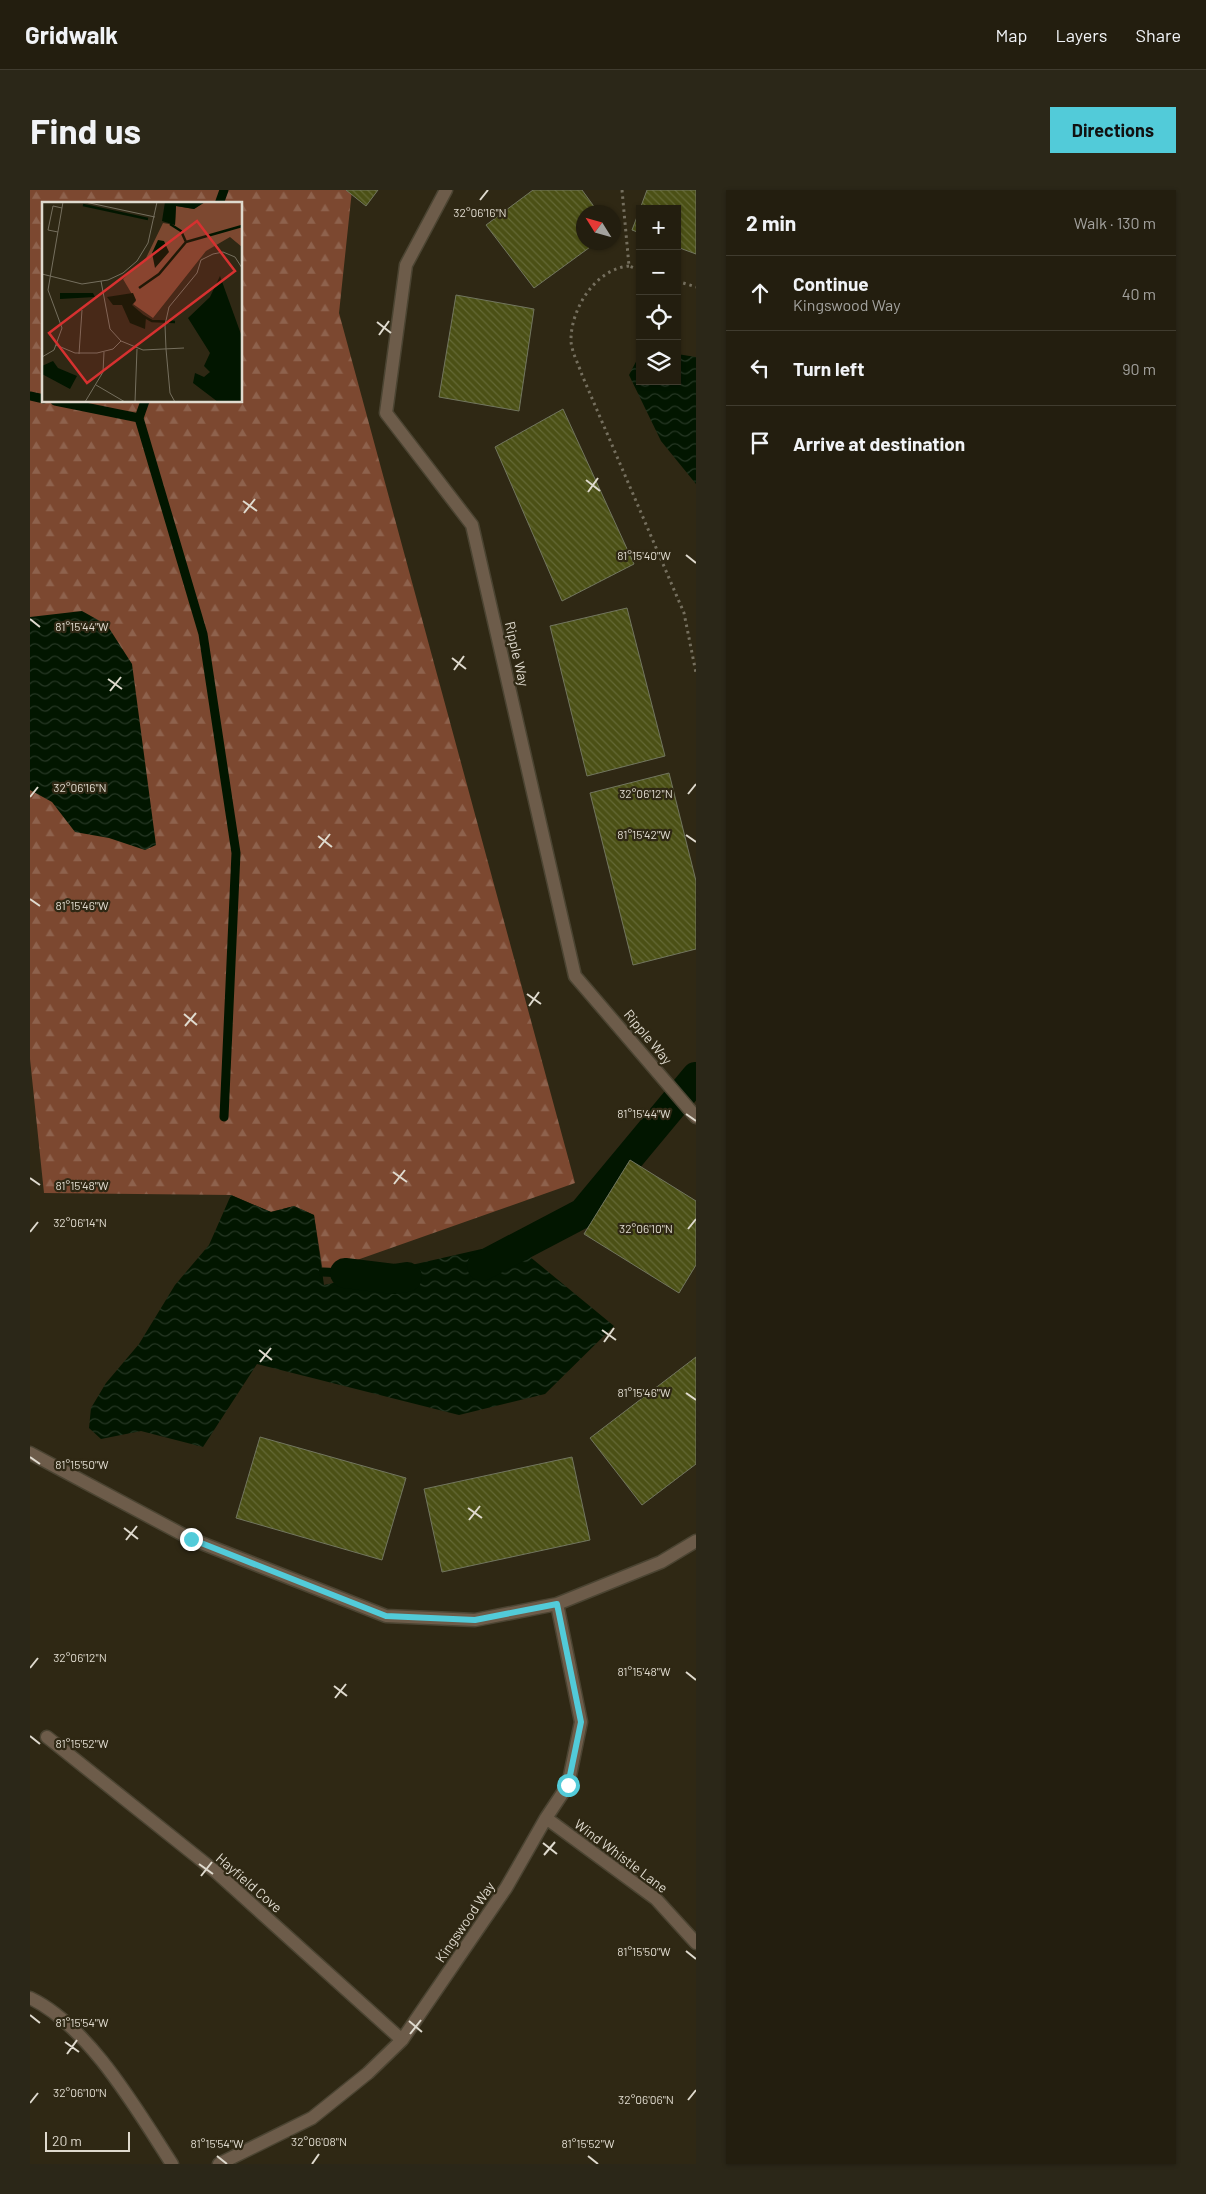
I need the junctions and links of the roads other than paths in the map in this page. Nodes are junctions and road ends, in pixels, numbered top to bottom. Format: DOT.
graph roads {
  1 [pos="446,190"];
  2 [pos="696,1117"];
  3 [pos="30,1452"];
  4 [pos="696,1541"];
  5 [pos="557,1604"];
  6 [pos="47,1737"];
  7 [pos="546,1818"];
  8 [pos="696,1943"];
  9 [pos="30,1998"];
  10 [pos="402,2040"];
  11 [pos="172,2164"];
  12 [pos="219,2164"];
  1 -- 2 [label="street, Ripple Way"];
  3 -- 5 [label="street"];
  4 -- 5 [label="street"];
  5 -- 7 [label="street, Kingswood Way"];
  6 -- 10 [label="street, Hayfield Cove"];
  7 -- 8 [label="street, Wind Whistle Lane"];
  7 -- 10 [label="street, Kingswood Way"];
  9 -- 11 [label="street"];
  10 -- 12 [label="street, Kingswood Way"];
}
